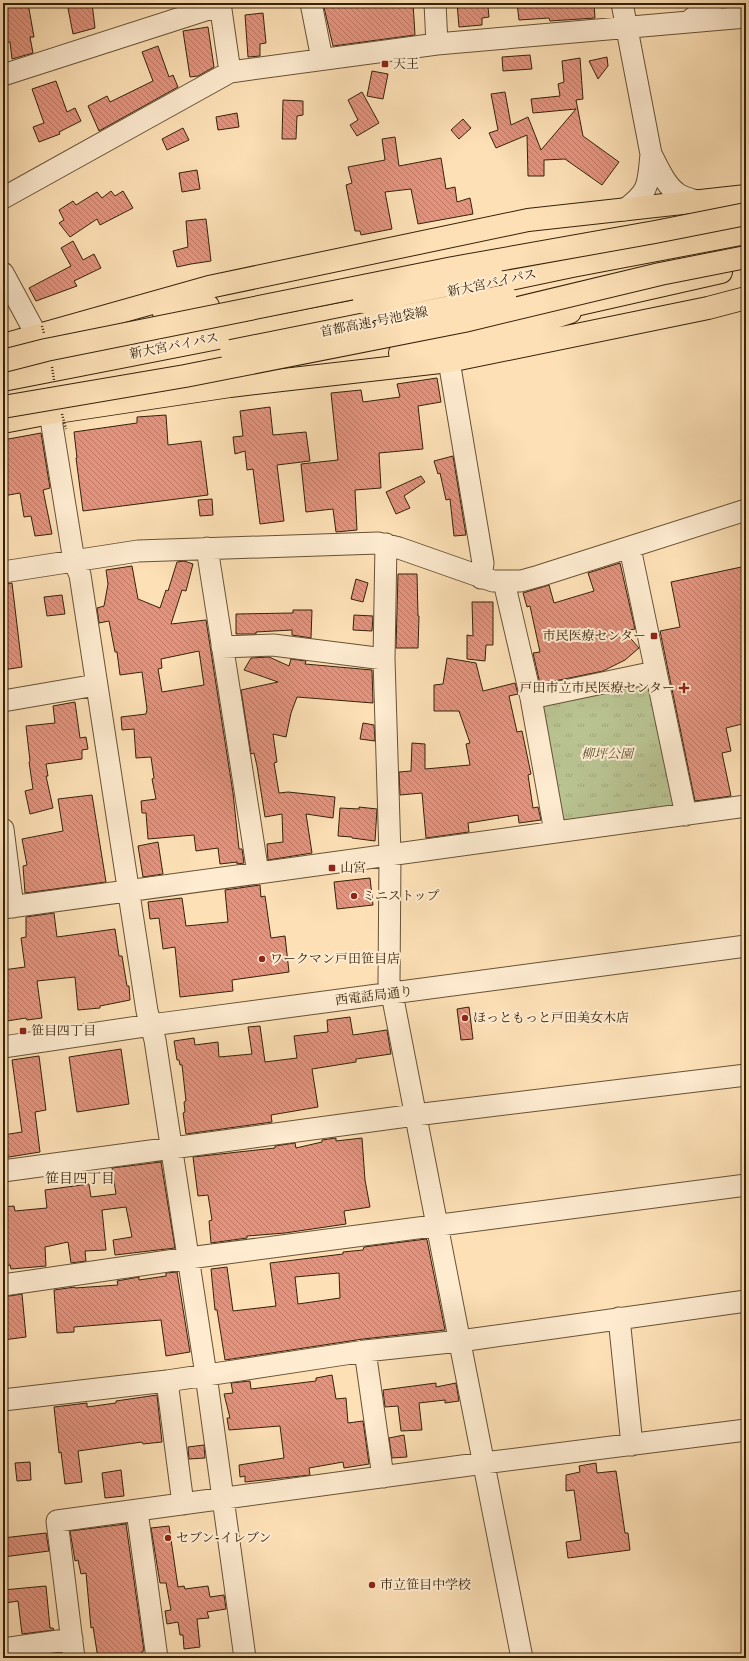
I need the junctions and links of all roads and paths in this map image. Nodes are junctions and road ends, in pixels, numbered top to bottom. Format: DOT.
graph roads {
  1 [pos="310,3"];
  2 [pos="435,3"];
  3 [pos="622,3"];
  4 [pos="712,3"];
  5 [pos="220,4"];
  6 [pos="746,17"];
  7 [pos="688,22"];
  8 [pos="627,27"];
  9 [pos="437,44"];
  10 [pos="322,59"];
  11 [pos="230,72"];
  12 [pos="3,75"];
  13 [pos="651,154"];
  14 [pos="746,196"];
  15 [pos="3,198"];
  16 [pos="746,208"];
  17 [pos="624,210"];
  18 [pos="697,212"];
  19 [pos="746,214"];
  20 [pos="746,227"];
  21 [pos="746,233"];
  22 [pos="746,246"];
  23 [pos="746,251"];
  24 [pos="746,257"];
  25 [pos="683,258"];
  26 [pos="572,266"];
  27 [pos="746,266"];
  28 [pos="3,273"];
  29 [pos="746,298"];
  30 [pos="513,324"];
  31 [pos="41,334"];
  32 [pos="3,345"];
  33 [pos="197,350"];
  34 [pos="449,361"];
  35 [pos="3,362"];
  36 [pos="51,362"];
  37 [pos="3,373"];
  38 [pos="3,380"];
  39 [pos="56,385"];
  40 [pos="230,386"];
  41 [pos="3,387"];
  42 [pos="3,396"];
  43 [pos="3,407"];
  44 [pos="56,410"];
  45 [pos="3,422"];
  46 [pos="66,429"];
  47 [pos="746,510"];
  48 [pos="386,544"];
  49 [pos="207,548"];
  50 [pos="630,548"];
  51 [pos="74,561"];
  52 [pos="3,572"];
  53 [pos="482,578"];
  54 [pos="504,582"];
  55 [pos="222,647"];
  56 [pos="384,659"];
  57 [pos="655,672"];
  58 [pos="96,685"];
  59 [pos="531,698"];
  60 [pos="3,701"];
  61 [pos="746,806"];
  62 [pos="686,815"];
  63 [pos="3,829"];
  64 [pos="555,832"];
  65 [pos="390,855"];
  66 [pos="258,873"];
  67 [pos="128,891"];
  68 [pos="8,908"];
  69 [pos="746,946"];
  70 [pos="392,994"];
  71 [pos="151,1025"];
  72 [pos="3,1047"];
  73 [pos="746,1075"];
  74 [pos="415,1116"];
  75 [pos="172,1148"];
  76 [pos="3,1171"];
  77 [pos="746,1185"];
  78 [pos="436,1226"];
  79 [pos="189,1258"];
  80 [pos="3,1285"];
  81 [pos="746,1301"];
  82 [pos="619,1318"];
  83 [pos="460,1341"];
  84 [pos="365,1351"];
  85 [pos="206,1375"];
  86 [pos="167,1381"];
  87 [pos="3,1400"];
  88 [pos="746,1430"];
  89 [pos="632,1444"];
  90 [pos="484,1463"];
  91 [pos="383,1477"];
  92 [pos="224,1499"];
  93 [pos="183,1504"];
  94 [pos="137,1511"];
  95 [pos="3,1649"];
  96 [pos="73,1649"];
  97 [pos="157,1658"];
  98 [pos="245,1658"];
  99 [pos="522,1658"];
  1 -- 10 [label="street"];
  2 -- 9 [label="street"];
  3 -- 8 [label="street"];
  4 -- 7 [label="street"];
  5 -- 11 [label="street"];
  5 -- 12 [label="street"];
  6 -- 7 [label="street"];
  7 -- 8 [label="street"];
  8 -- 9 [label="street"];
  8 -- 13 [label="street"];
  9 -- 10 [label="street"];
  10 -- 11 [label="street"];
  11 -- 15 [label="street"];
  13 -- 17 [label="street"];
  13 -- 18 [label="street"];
  14 -- 18 [label="highway"];
  16 -- 26 [label="highway"];
  17 -- 18 [label="highway"];
  17 -- 31 [label="highway"];
  18 -- 19 [label="highway, bridge"];
  18 -- 31 [label="highway, bridge"];
  18 -- 35 [label="highway, bridge"];
  20 -- 37 [label="highway, 首都高速5号池袋線, bridge"];
  21 -- 26 [label="highway, 新大宮バイパス"];
  22 -- 25 [label="highway, 新大宮バイパス"];
  23 -- 25 [label="highway"];
  23 -- 42 [label="highway, 首都高速5号池袋線, bridge"];
  24 -- 43 [label="highway, bridge"];
  25 -- 33 [label="highway, 新大宮バイパス"];
  26 -- 38 [label="highway, 新大宮バイパス"];
  27 -- 30 [label="highway"];
  28 -- 31 [label="street"];
  29 -- 34 [label="highway"];
  30 -- 33 [label="highway"];
  30 -- 40 [label="highway"];
  31 -- 32 [label="highway"];
  33 -- 41 [label="highway, 新大宮バイパス"];
  34 -- 40 [label="highway"];
  34 -- 53 [label="street"];
  36 -- 39 [label="path, bridge"];
  40 -- 44 [label="highway"];
  44 -- 45 [label="highway"];
  44 -- 46 [label="path, bridge"];
  44 -- 51 [label="street"];
  47 -- 50 [label="street"];
  48 -- 49 [label="street"];
  48 -- 53 [label="street"];
  48 -- 56 [label="street"];
  49 -- 51 [label="street"];
  49 -- 55 [label="street"];
  50 -- 54 [label="street"];
  50 -- 57 [label="street"];
  51 -- 52 [label="street"];
  51 -- 58 [label="street"];
  53 -- 54 [label="street"];
  54 -- 59 [label="street"];
  55 -- 56 [label="street"];
  55 -- 66 [label="street"];
  56 -- 65 [label="street"];
  57 -- 59 [label="street"];
  57 -- 62 [label="street"];
  58 -- 60 [label="street"];
  58 -- 67 [label="street"];
  59 -- 64 [label="street"];
  61 -- 62 [label="street"];
  62 -- 64 [label="street"];
  63 -- 68 [label="street"];
  64 -- 65 [label="street"];
  65 -- 66 [label="street"];
  65 -- 70 [label="street"];
  66 -- 67 [label="street"];
  67 -- 68 [label="street"];
  67 -- 71 [label="street"];
  69 -- 70 [label="street, 西電話局通り"];
  70 -- 71 [label="street, 西電話局通り"];
  70 -- 74 [label="street"];
  71 -- 72 [label="street, 西電話局通り"];
  71 -- 75 [label="street"];
  73 -- 74 [label="street"];
  74 -- 75 [label="street"];
  74 -- 78 [label="street"];
  75 -- 76 [label="street"];
  75 -- 79 [label="street"];
  77 -- 78 [label="street"];
  78 -- 79 [label="street"];
  78 -- 83 [label="street"];
  79 -- 80 [label="street"];
  79 -- 85 [label="street"];
  81 -- 82 [label="street"];
  82 -- 83 [label="street"];
  82 -- 89 [label="street"];
  83 -- 84 [label="street"];
  83 -- 90 [label="street"];
  84 -- 85 [label="street"];
  84 -- 91 [label="street"];
  85 -- 86 [label="street"];
  85 -- 92 [label="street"];
  86 -- 87 [label="street"];
  86 -- 93 [label="street"];
  88 -- 89 [label="street"];
  89 -- 90 [label="street"];
  90 -- 91 [label="street"];
  90 -- 99 [label="street"];
  91 -- 92 [label="street"];
  92 -- 93 [label="street"];
  92 -- 98 [label="street"];
  93 -- 94 [label="street"];
  94 -- 96 [label="street"];
  94 -- 97 [label="street"];
  95 -- 96 [label="street"];
}
